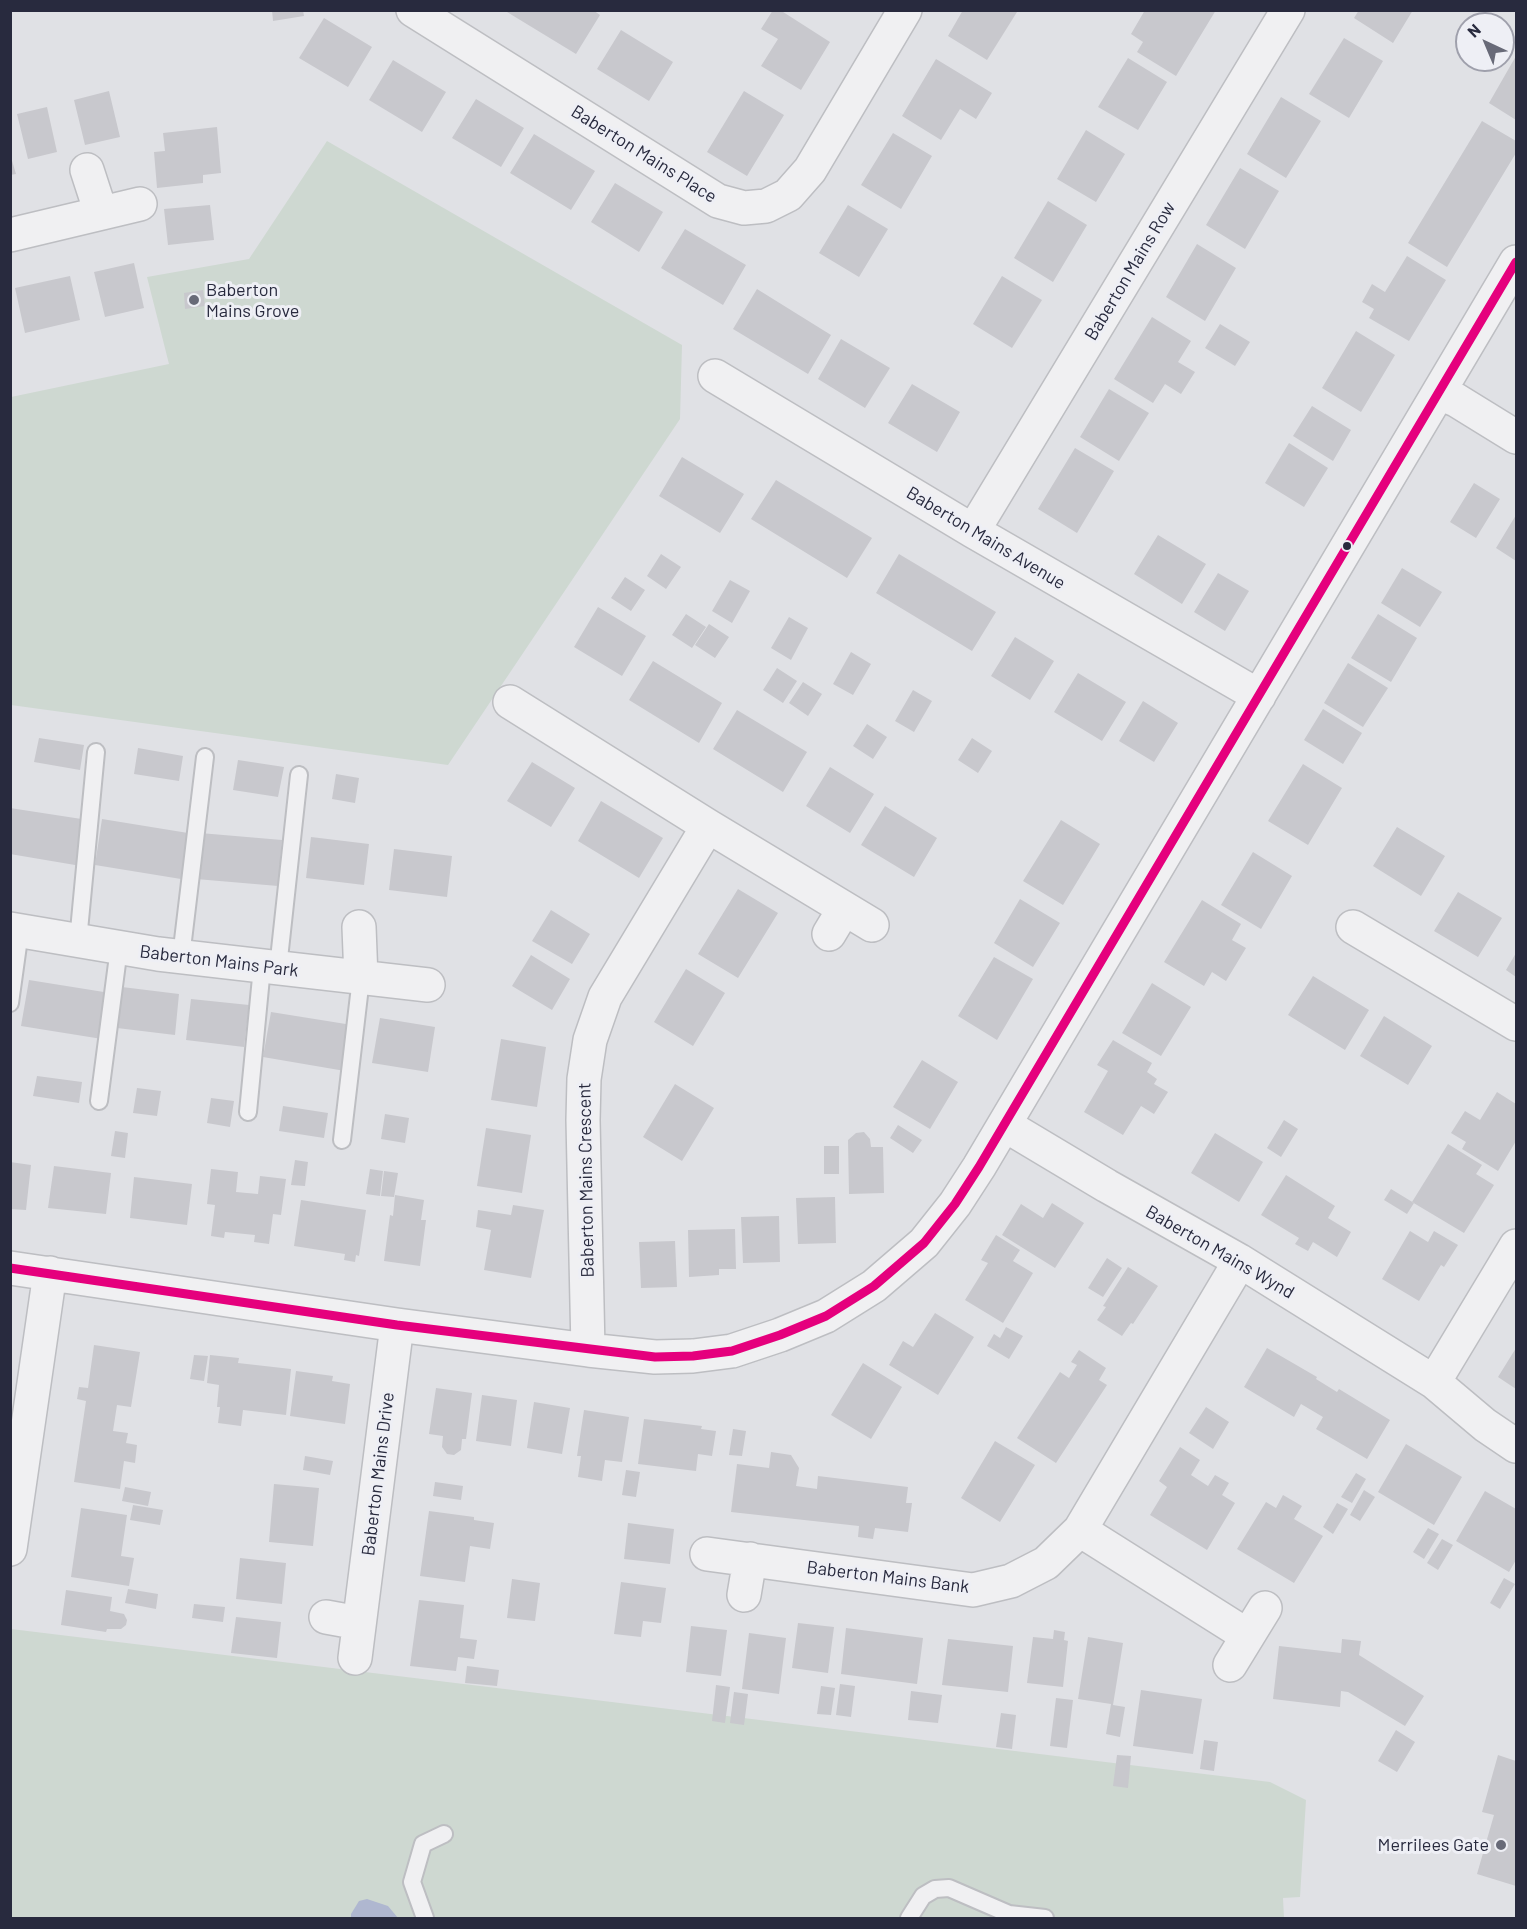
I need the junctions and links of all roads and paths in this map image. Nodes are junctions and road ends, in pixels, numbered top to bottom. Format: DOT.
graph roads {
  1 [pos="413,10"];
  2 [pos="904,10"];
  3 [pos="1288,10"];
  4 [pos="87,170"];
  5 [pos="140,204"];
  6 [pos="101,213"];
  7 [pos="10,235"];
  8 [pos="1516,262"];
  9 [pos="715,376"];
  10 [pos="1439,393"];
  11 [pos="1516,437"];
  12 [pos="973,531"];
  13 [pos="1259,696"];
  14 [pos="510,702"];
  15 [pos="96,752"];
  16 [pos="205,758"];
  17 [pos="299,775"];
  18 [pos="708,826"];
  19 [pos="872,925"];
  20 [pos="359,927"];
  21 [pos="1353,927"];
  22 [pos="15,930"];
  23 [pos="78,941"];
  24 [pos="119,948"];
  25 [pos="181,957"];
  26 [pos="270,967"];
  27 [pos="361,978"];
  28 [pos="428,986"];
  29 [pos="10,1003"];
  30 [pos="1516,1024"];
  31 [pos="99,1101"];
  32 [pos="248,1112"];
  33 [pos="1005,1125"];
  34 [pos="342,1140"];
  35 [pos="1516,1246"];
  36 [pos="1240,1261"];
  37 [pos="10,1268"];
  38 [pos="50,1273"];
  39 [pos="397,1325"];
  40 [pos="588,1350"];
  41 [pos="1434,1382"];
  42 [pos="1516,1446"];
  43 [pos="1080,1530"];
  44 [pos="10,1549"];
  45 [pos="707,1554"];
  46 [pos="750,1559"];
  47 [pos="744,1595"];
  48 [pos="1266,1608"];
  49 [pos="326,1617"];
  50 [pos="359,1623"];
  51 [pos="1248,1636"];
  52 [pos="355,1658"];
  53 [pos="1230,1665"];
  54 [pos="444,1834"];
  55 [pos="425,1918"];
  56 [pos="909,1918"];
  57 [pos="1045,1918"];
  1 -- 2 [label="street, Baberton Mains Place"];
  3 -- 12 [label="street, Baberton Mains Row"];
  4 -- 6 [label="street"];
  5 -- 6 [label="street"];
  6 -- 7 [label="street"];
  8 -- 10 [label="street"];
  9 -- 12 [label="street, Baberton Mains Avenue"];
  10 -- 11 [label="street"];
  10 -- 13 [label="street"];
  12 -- 13 [label="street, Baberton Mains Avenue"];
  13 -- 33 [label="street"];
  14 -- 18 [label="street"];
  15 -- 23 [label="lane"];
  16 -- 25 [label="lane"];
  17 -- 26 [label="lane"];
  18 -- 19 [label="street"];
  18 -- 40 [label="street, Baberton Mains Crescent"];
  20 -- 27 [label="street"];
  21 -- 30 [label="street"];
  22 -- 23 [label="street, Baberton Mains Park"];
  22 -- 29 [label="lane"];
  23 -- 24 [label="street, Baberton Mains Park"];
  24 -- 25 [label="street, Baberton Mains Park"];
  24 -- 31 [label="lane"];
  25 -- 26 [label="street, Baberton Mains Park"];
  26 -- 27 [label="street, Baberton Mains Park"];
  26 -- 32 [label="lane"];
  27 -- 28 [label="street, Baberton Mains Park"];
  27 -- 34 [label="lane"];
  33 -- 36 [label="street, Baberton Mains Wynd"];
  33 -- 40 [label="street"];
  35 -- 41 [label="street"];
  36 -- 41 [label="street, Baberton Mains Wynd"];
  36 -- 43 [label="street, Baberton Mains Bank"];
  37 -- 38 [label="street"];
  38 -- 39 [label="street"];
  38 -- 44 [label="street"];
  39 -- 40 [label="street"];
  39 -- 50 [label="street, Baberton Mains Drive"];
  41 -- 42 [label="street, Baberton Mains Wynd"];
  43 -- 46 [label="street, Baberton Mains Bank"];
  43 -- 51 [label="street"];
  45 -- 46 [label="street, Baberton Mains Bank"];
  46 -- 47 [label="street"];
  48 -- 51 [label="street"];
  49 -- 50 [label="street"];
  50 -- 52 [label="street, Baberton Mains Drive"];
  51 -- 53 [label="street"];
  54 -- 55 [label="lane"];
  56 -- 57 [label="lane"];
}
